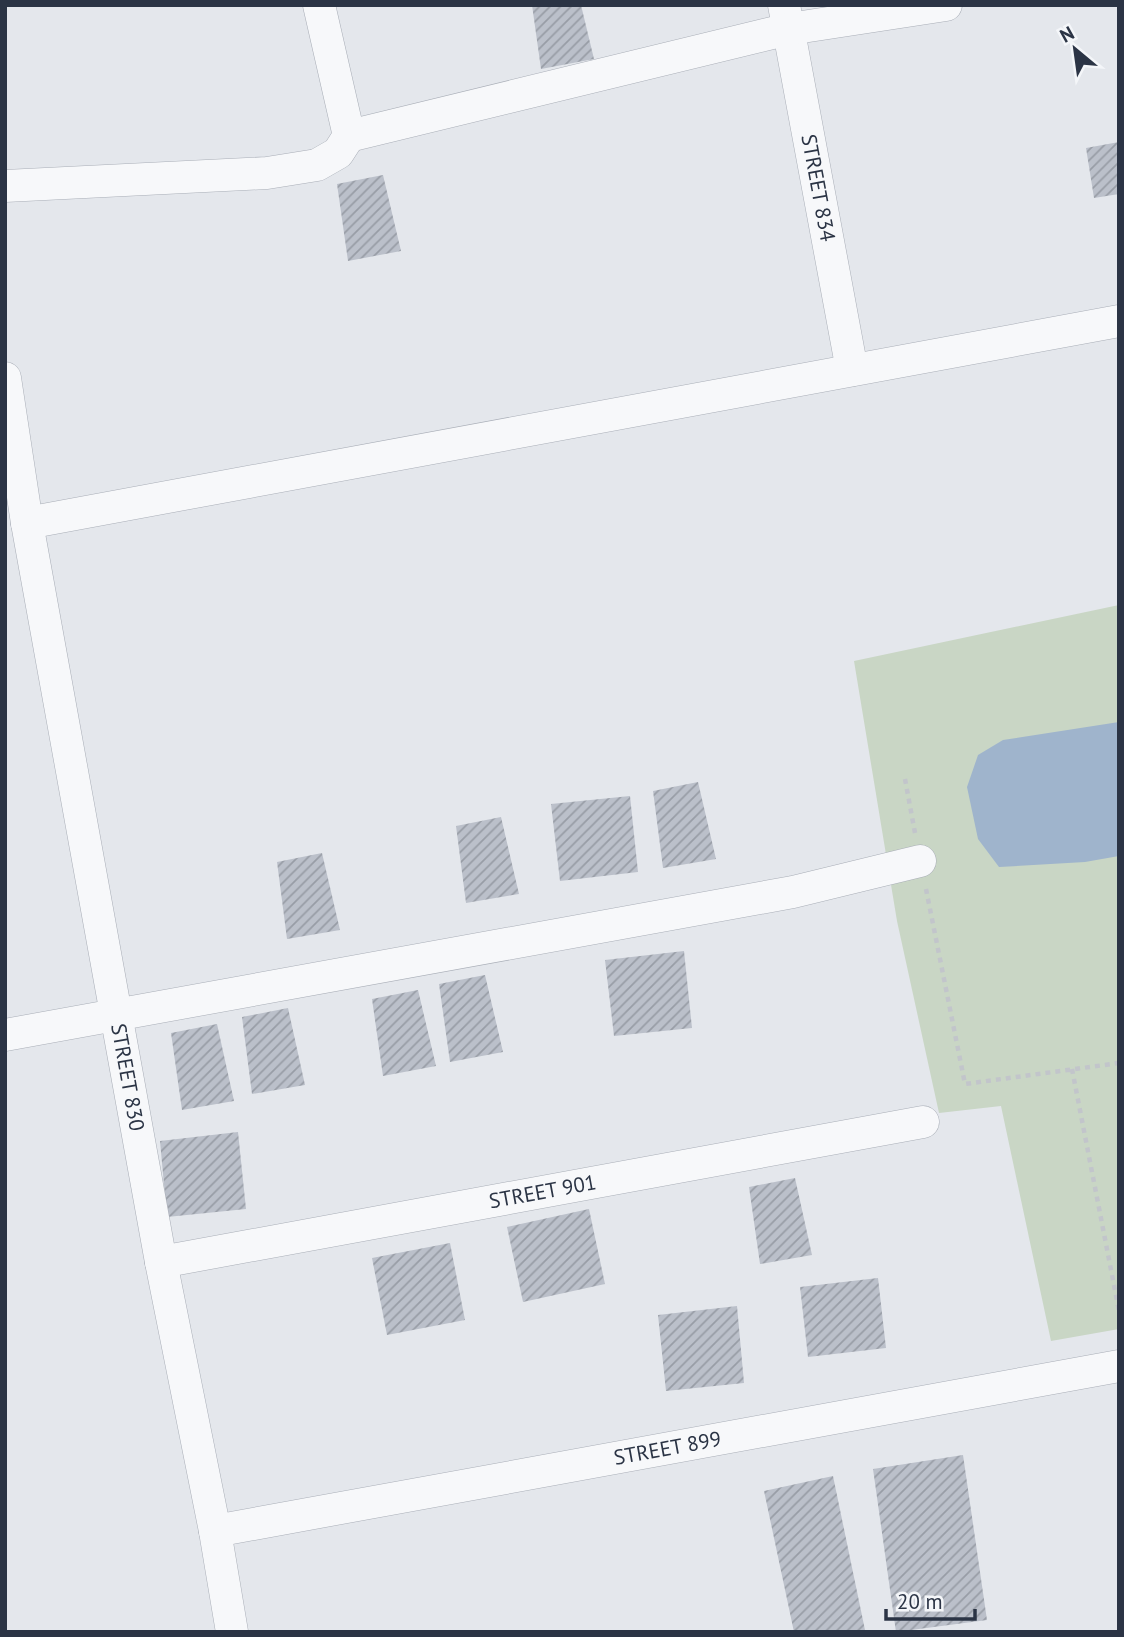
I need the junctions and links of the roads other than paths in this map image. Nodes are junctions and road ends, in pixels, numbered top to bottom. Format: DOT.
graph roads {
  1 [pos="319,5"];
  2 [pos="946,5"];
  3 [pos="787,17"];
  4 [pos="349,136"];
  5 [pos="5,186"];
  6 [pos="1119,321"];
  7 [pos="852,370"];
  8 [pos="6,381"];
  9 [pos="10,439"];
  10 [pos="27,523"];
  11 [pos="920,861"];
  12 [pos="116,1014"];
  13 [pos="5,1035"];
  14 [pos="923,1122"];
  15 [pos="162,1262"];
  16 [pos="1119,1366"];
  17 [pos="215,1531"];
  18 [pos="232,1632"];
  1 -- 4 [label="street"];
  2 -- 3 [label="street"];
  3 -- 4 [label="street"];
  3 -- 7 [label="street, STREET 834"];
  4 -- 5 [label="street"];
  6 -- 7 [label="street"];
  7 -- 10 [label="street"];
  8 -- 9 [label="street, STREET 830"];
  9 -- 10 [label="street, STREET 830"];
  10 -- 12 [label="street, STREET 830"];
  11 -- 12 [label="street"];
  12 -- 13 [label="street"];
  12 -- 15 [label="street, STREET 830"];
  14 -- 15 [label="street, STREET 901"];
  15 -- 17 [label="street, STREET 830"];
  16 -- 17 [label="street, STREET 899"];
  17 -- 18 [label="street, STREET 830"];
}
